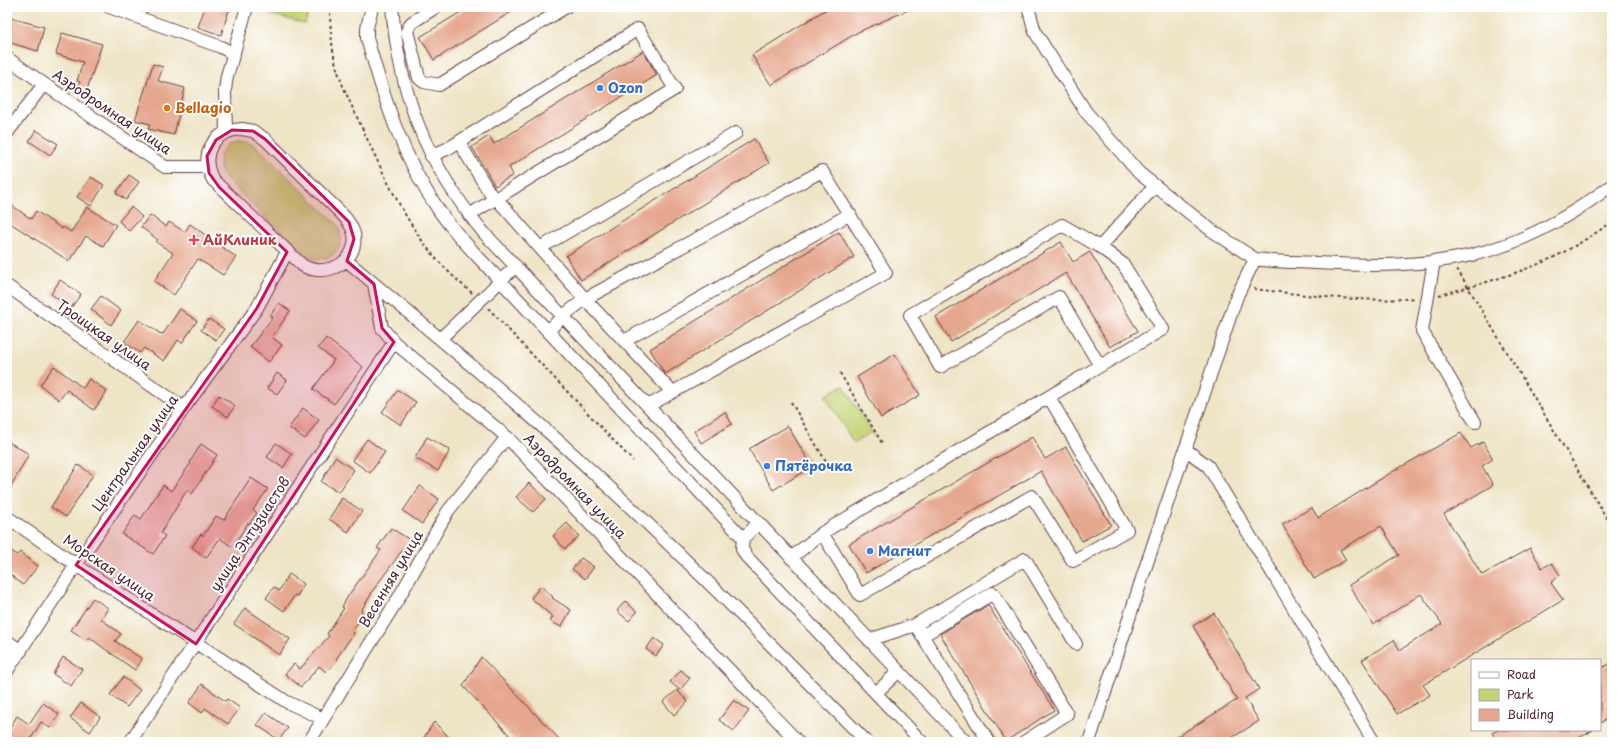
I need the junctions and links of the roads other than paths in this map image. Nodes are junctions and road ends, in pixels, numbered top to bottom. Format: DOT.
graph roads {
  1 [pos="109,7"];
  2 [pos="247,7"];
  3 [pos="372,7"];
  4 [pos="392,7"];
  5 [pos="436,7"];
  6 [pos="566,7"];
  7 [pos="1028,7"];
  8 [pos="234,54"];
  9 [pos="7,58"];
  10 [pos="44,84"];
  11 [pos="7,133"];
  12 [pos="226,133"];
  13 [pos="736,133"];
  14 [pos="459,142"];
  15 [pos="431,156"];
  16 [pos="208,167"];
  17 [pos="1612,185"];
  18 [pos="1155,186"];
  19 [pos="495,199"];
  20 [pos="850,214"];
  21 [pos="469,215"];
  22 [pos="1100,247"];
  23 [pos="540,248"];
  24 [pos="287,252"];
  25 [pos="1256,259"];
  26 [pos="346,260"];
  27 [pos="1434,261"];
  28 [pos="516,266"];
  29 [pos="500,281"];
  30 [pos="374,284"];
  31 [pos="7,286"];
  32 [pos="585,299"];
  33 [pos="563,316"];
  34 [pos="548,331"];
  35 [pos="440,339"];
  36 [pos="624,341"];
  37 [pos="394,342"];
  38 [pos="1100,366"];
  39 [pos="672,392"];
  40 [pos="1049,397"];
  41 [pos="648,406"];
  42 [pos="184,408"];
  43 [pos="1475,422"];
  44 [pos="507,438"];
  45 [pos="1185,449"];
  46 [pos="7,517"];
  47 [pos="759,523"];
  48 [pos="822,533"];
  49 [pos="743,538"];
  50 [pos="792,558"];
  51 [pos="76,565"];
  52 [pos="915,625"];
  53 [pos="922,636"];
  54 [pos="869,640"];
  55 [pos="7,641"];
  56 [pos="196,644"];
  57 [pos="1076,644"];
  58 [pos="21,651"];
  59 [pos="7,671"];
  60 [pos="899,671"];
  61 [pos="876,693"];
  62 [pos="323,720"];
  63 [pos="130,742"];
  64 [pos="309,742"];
  65 [pos="798,742"];
  66 [pos="867,742"];
  67 [pos="922,742"];
  68 [pos="966,742"];
  69 [pos="989,742"];
  70 [pos="1024,742"];
  71 [pos="1089,742"];
  72 [pos="1374,742"];
  1 -- 8 [label="street"];
  2 -- 8 [label="street"];
  3 -- 29 [label="street"];
  4 -- 15 [label="street"];
  5 -- 6 [label="street"];
  7 -- 18 [label="street"];
  8 -- 12 [label="street"];
  9 -- 10 [label="street, Аэродромная улица"];
  10 -- 11 [label="street"];
  10 -- 16 [label="street, Аэродромная улица"];
  12 -- 16 [label="street"];
  12 -- 26 [label="street"];
  13 -- 23 [label="street"];
  14 -- 15 [label="street"];
  14 -- 19 [label="street"];
  14 -- 19 [label="street"];
  15 -- 21 [label="street"];
  16 -- 24 [label="street"];
  17 -- 27 [label="street"];
  18 -- 22 [label="street"];
  18 -- 25 [label="street"];
  19 -- 21 [label="street"];
  19 -- 23 [label="street"];
  20 -- 32 [label="street"];
  20 -- 36 [label="street"];
  20 -- 39 [label="street"];
  21 -- 28 [label="street"];
  22 -- 38 [label="street"];
  22 -- 38 [label="street"];
  23 -- 32 [label="street"];
  24 -- 26 [label="street"];
  24 -- 42 [label="street, Центральная улица"];
  25 -- 27 [label="street"];
  25 -- 45 [label="street"];
  26 -- 30 [label="street"];
  27 -- 43 [label="street"];
  28 -- 29 [label="street"];
  28 -- 33 [label="street"];
  29 -- 34 [label="street"];
  29 -- 35 [label="street"];
  30 -- 35 [label="street"];
  30 -- 37 [label="street, Аэродромная улица"];
  31 -- 42 [label="street, Троицкая улица"];
  32 -- 33 [label="street"];
  32 -- 36 [label="street"];
  33 -- 34 [label="street"];
  33 -- 41 [label="street"];
  34 -- 49 [label="street"];
  35 -- 66 [label="street"];
  36 -- 39 [label="street"];
  37 -- 44 [label="street, Аэродромная улица"];
  37 -- 56 [label="street, улица Энтузиастов"];
  38 -- 40 [label="street"];
  39 -- 41 [label="street"];
  40 -- 48 [label="street"];
  40 -- 48 [label="street"];
  41 -- 47 [label="street"];
  42 -- 51 [label="street, Центральная улица"];
  44 -- 62 [label="street, Весенняя улица"];
  44 -- 65 [label="street, Аэродромная улица"];
  45 -- 71 [label="street"];
  45 -- 72 [label="street"];
  46 -- 51 [label="street, Морская улица"];
  47 -- 49 [label="street"];
  47 -- 50 [label="street"];
  48 -- 50 [label="street"];
  49 -- 61 [label="street"];
  50 -- 54 [label="street"];
  51 -- 56 [label="street, Морская улица"];
  51 -- 58 [label="street, Центральная улица"];
  52 -- 53 [label="street"];
  52 -- 54 [label="street"];
  52 -- 57 [label="street"];
  53 -- 69 [label="street"];
  53 -- 70 [label="street"];
  54 -- 60 [label="street"];
  55 -- 58 [label="street"];
  56 -- 62 [label="street, Морская улица"];
  56 -- 63 [label="street, улица Энтузиастов"];
  58 -- 59 [label="street, Центральная улица"];
  60 -- 61 [label="street"];
  60 -- 68 [label="street"];
  61 -- 67 [label="street"];
  62 -- 64 [label="street, Весенняя улица"];
}
